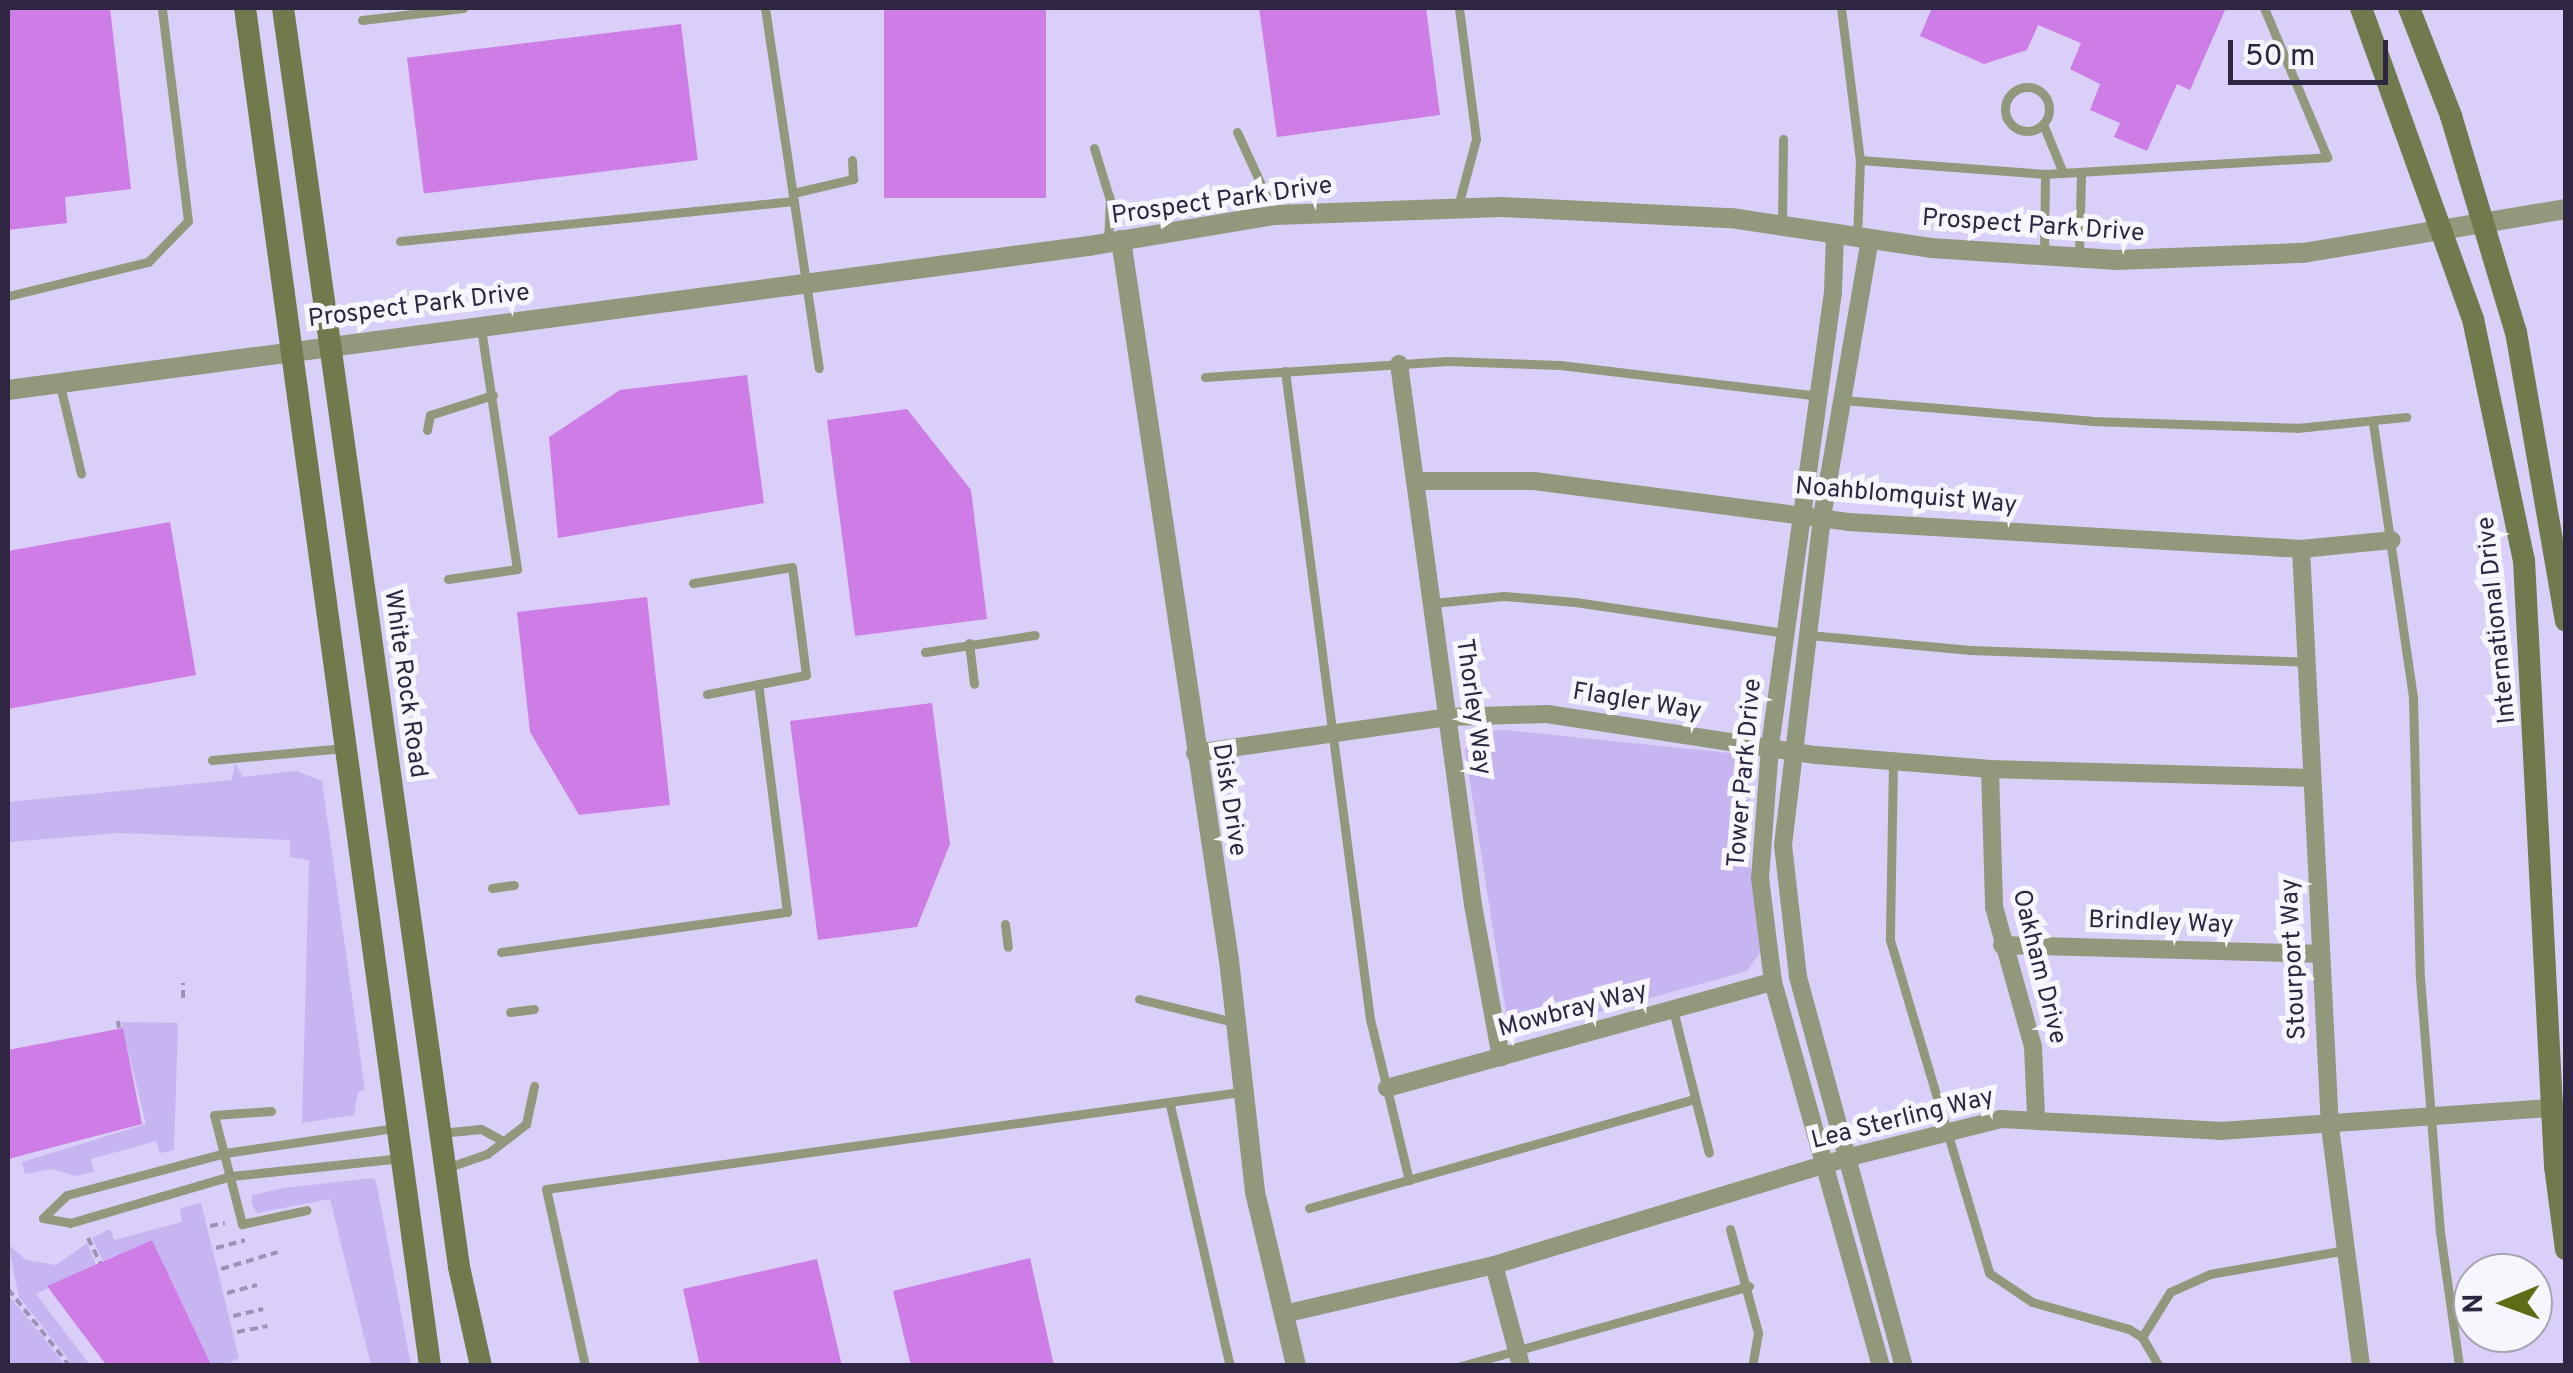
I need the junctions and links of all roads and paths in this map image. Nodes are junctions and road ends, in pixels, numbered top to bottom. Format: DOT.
graph roads {
  1 [pos="162,8"];
  2 [pos="244,8"];
  3 [pos="283,8"];
  4 [pos="463,8"];
  5 [pos="765,8"];
  6 [pos="1458,8"];
  7 [pos="1841,8"];
  8 [pos="2264,8"];
  9 [pos="2361,8"];
  10 [pos="2409,8"];
  11 [pos="362,20"];
  12 [pos="2043,124"];
  13 [pos="1237,132"];
  14 [pos="1783,139"];
  15 [pos="1094,148"];
  16 [pos="852,160"];
  17 [pos="1860,160"];
  18 [pos="2064,173"];
  19 [pos="2081,173"];
  20 [pos="2046,174"];
  21 [pos="793,197"];
  22 [pos="1458,207"];
  23 [pos="2566,209"];
  24 [pos="1275,215"];
  25 [pos="1781,226"];
  26 [pos="2488,226"];
  27 [pos="1835,234"];
  28 [pos="2442,234"];
  29 [pos="1863,238"];
  30 [pos="400,240"];
  31 [pos="1115,242"];
  32 [pos="2044,257"];
  33 [pos="2079,259"];
  34 [pos="806,281"];
  35 [pos="8,296"];
  36 [pos="480,324"];
  37 [pos="328,346"];
  38 [pos="292,348"];
  39 [pos="1400,364"];
  40 [pos="820,368"];
  41 [pos="1284,371"];
  42 [pos="1205,377"];
  43 [pos="59,384"];
  44 [pos="8,390"];
  45 [pos="493,395"];
  46 [pos="1819,396"];
  47 [pos="1840,400"];
  48 [pos="2406,417"];
  49 [pos="2372,423"];
  50 [pos="427,430"];
  51 [pos="82,474"];
  52 [pos="1416,480"];
  53 [pos="1812,516"];
  54 [pos="2392,540"];
  55 [pos="2302,549"];
  56 [pos="448,580"];
  57 [pos="693,583"];
  58 [pos="1432,602"];
  59 [pos="2566,621"];
  60 [pos="1786,633"];
  61 [pos="1036,635"];
  62 [pos="1806,635"];
  63 [pos="969,643"];
  64 [pos="925,652"];
  65 [pos="2306,662"];
  66 [pos="758,684"];
  67 [pos="974,684"];
  68 [pos="707,694"];
  69 [pos="1449,717"];
  70 [pos="1329,735"];
  71 [pos="346,748"];
  72 [pos="1770,748"];
  73 [pos="1790,751"];
  74 [pos="1195,753"];
  75 [pos="212,760"];
  76 [pos="1893,760"];
  77 [pos="1990,768"];
  78 [pos="2312,778"];
  79 [pos="514,884"];
  80 [pos="492,888"];
  81 [pos="1005,924"];
  82 [pos="2002,945"];
  83 [pos="1008,948"];
  84 [pos="501,952"];
  85 [pos="2318,954"];
  86 [pos="1773,982"];
  87 [pos="183,983"];
  88 [pos="182,998"];
  89 [pos="1139,999"];
  90 [pos="534,1009"];
  91 [pos="1673,1010"];
  92 [pos="510,1012"];
  93 [pos="118,1021"];
  94 [pos="1234,1022"];
  95 [pos="120,1028"];
  96 [pos="1501,1057"];
  97 [pos="534,1086"];
  98 [pos="1386,1088"];
  99 [pos="1240,1092"];
  100 [pos="1695,1099"];
  101 [pos="1170,1104"];
  102 [pos="2552,1108"];
  103 [pos="271,1111"];
  104 [pos="2036,1118"];
  105 [pos="2431,1118"];
  106 [pos="2330,1127"];
  107 [pos="398,1128"];
  108 [pos="1946,1132"];
  109 [pos="440,1134"];
  110 [pos="500,1139"];
  111 [pos="1709,1152"];
  112 [pos="225,1153"];
  113 [pos="402,1158"];
  114 [pos="1846,1158"];
  115 [pos="1826,1164"];
  116 [pos="444,1168"];
  117 [pos="231,1176"];
  118 [pos="1409,1180"];
  119 [pos="1309,1208"];
  120 [pos="306,1210"];
  121 [pos="1730,1229"];
  122 [pos="88,1238"];
  123 [pos="246,1239"];
  124 [pos="216,1248"];
  125 [pos="2566,1249"];
  126 [pos="2346,1250"];
  127 [pos="278,1252"];
  128 [pos="100,1263"];
  129 [pos="1494,1265"];
  130 [pos="221,1269"];
  131 [pos="257,1285"];
  132 [pos="1749,1286"];
  133 [pos="8,1289"];
  134 [pos="227,1293"];
  135 [pos="263,1309"];
  136 [pos="1284,1314"];
  137 [pos="233,1316"];
  138 [pos="267,1326"];
  139 [pos="237,1332"];
  140 [pos="2142,1337"];
  141 [pos="1519,1357"];
  142 [pos="70,1366"];
  143 [pos="430,1366"];
  144 [pos="480,1366"];
  145 [pos="585,1366"];
  146 [pos="1230,1366"];
  147 [pos="1296,1366"];
  148 [pos="1461,1366"];
  149 [pos="1752,1366"];
  150 [pos="1880,1366"];
  151 [pos="1904,1366"];
  152 [pos="2159,1366"];
  153 [pos="2361,1366"];
  154 [pos="2460,1366"];
  1 -- 35 [label="lane"];
  2 -- 38 [label="main road"];
  3 -- 37 [label="main road, White Rock Road"];
  4 -- 11 [label="lane"];
  5 -- 21 [label="lane"];
  6 -- 22 [label="lane"];
  7 -- 17 [label="lane"];
  8 -- 19 [label="lane"];
  9 -- 28 [label="main road, International Drive"];
  10 -- 26 [label="main road"];
  12 -- 12 [label="lane"];
  12 -- 18 [label="lane"];
  13 -- 24 [label="lane"];
  14 -- 25 [label="lane"];
  15 -- 31 [label="lane"];
  16 -- 21 [label="lane"];
  17 -- 20 [label="lane"];
  17 -- 29 [label="lane"];
  18 -- 19 [label="lane"];
  18 -- 20 [label="lane"];
  19 -- 33 [label="lane"];
  20 -- 32 [label="lane"];
  21 -- 30 [label="lane"];
  21 -- 34 [label="lane"];
  22 -- 24 [label="street, Prospect Park Drive"];
  22 -- 25 [label="street, Prospect Park Drive"];
  23 -- 26 [label="street, Prospect Park Drive"];
  24 -- 31 [label="street, Prospect Park Drive"];
  25 -- 27 [label="street, Prospect Park Drive"];
  26 -- 28 [label="street, Prospect Park Drive"];
  26 -- 59 [label="main road"];
  27 -- 29 [label="street, Prospect Park Drive"];
  27 -- 46 [label="street, Tower Park Drive"];
  28 -- 33 [label="street, Prospect Park Drive"];
  28 -- 102 [label="main road, International Drive"];
  29 -- 32 [label="street, Prospect Park Drive"];
  29 -- 47 [label="street, Tower Park Drive"];
  31 -- 34 [label="street, Prospect Park Drive"];
  31 -- 74 [label="street, Disk Drive"];
  32 -- 33 [label="street, Prospect Park Drive"];
  34 -- 36 [label="street, Prospect Park Drive"];
  34 -- 40 [label="lane"];
  36 -- 37 [label="street, Prospect Park Drive"];
  36 -- 45 [label="lane"];
  37 -- 38 [label="street, Prospect Park Drive"];
  37 -- 109 [label="main road, White Rock Road"];
  38 -- 43 [label="street, Prospect Park Drive"];
  38 -- 71 [label="main road"];
  39 -- 41 [label="lane"];
  39 -- 46 [label="lane"];
  39 -- 52 [label="street, Thorley Way"];
  41 -- 42 [label="lane"];
  41 -- 70 [label="lane"];
  43 -- 44 [label="street, Prospect Park Drive"];
  43 -- 51 [label="lane"];
  45 -- 50 [label="lane"];
  45 -- 56 [label="lane"];
  46 -- 53 [label="street, Tower Park Drive"];
  47 -- 49 [label="lane"];
  47 -- 53 [label="street, Tower Park Drive"];
  48 -- 49 [label="lane"];
  49 -- 54 [label="lane"];
  52 -- 53 [label="street, Noahblomquist Way"];
  52 -- 58 [label="street, Thorley Way"];
  53 -- 55 [label="street, Noahblomquist Way"];
  53 -- 60 [label="street, Tower Park Drive"];
  53 -- 62 [label="street, Tower Park Drive"];
  54 -- 55 [label="street, Noahblomquist Way"];
  54 -- 105 [label="lane"];
  55 -- 65 [label="street, Stourport Way"];
  57 -- 66 [label="lane"];
  58 -- 60 [label="lane"];
  58 -- 69 [label="street, Thorley Way"];
  60 -- 72 [label="street, Tower Park Drive"];
  61 -- 63 [label="lane"];
  62 -- 65 [label="lane"];
  62 -- 73 [label="street, Tower Park Drive"];
  63 -- 64 [label="lane"];
  63 -- 67 [label="lane"];
  65 -- 78 [label="street, Stourport Way"];
  66 -- 68 [label="lane"];
  66 -- 84 [label="lane"];
  69 -- 70 [label="street, Flagler Way"];
  69 -- 72 [label="street, Flagler Way"];
  69 -- 96 [label="street, Thorley Way"];
  70 -- 74 [label="street, Flagler Way"];
  70 -- 98 [label="lane"];
  71 -- 75 [label="lane"];
  71 -- 107 [label="main road"];
  72 -- 73 [label="street, Flagler Way"];
  72 -- 86 [label="street, Tower Park Drive"];
  73 -- 76 [label="street, Flagler Way"];
  73 -- 114 [label="street, Tower Park Drive"];
  74 -- 94 [label="street, Disk Drive"];
  76 -- 77 [label="street, Flagler Way"];
  76 -- 108 [label="lane"];
  77 -- 78 [label="street, Flagler Way"];
  77 -- 82 [label="street, Oakham Drive"];
  78 -- 85 [label="street, Stourport Way"];
  79 -- 80 [label="lane"];
  81 -- 83 [label="lane"];
  82 -- 85 [label="street, Brindley Way"];
  82 -- 104 [label="street, Oakham Drive"];
  85 -- 106 [label="street, Stourport Way"];
  86 -- 91 [label="street, Mowbray Way"];
  86 -- 115 [label="street, Tower Park Drive"];
  87 -- 88 [label="path"];
  89 -- 94 [label="lane"];
  90 -- 92 [label="lane"];
  91 -- 96 [label="street, Mowbray Way"];
  91 -- 100 [label="lane"];
  93 -- 95 [label="path"];
  94 -- 99 [label="street, Disk Drive"];
  96 -- 98 [label="street, Mowbray Way"];
  97 -- 110 [label="lane"];
  98 -- 118 [label="lane"];
  99 -- 101 [label="lane"];
  99 -- 136 [label="street, Disk Drive"];
  100 -- 111 [label="lane"];
  100 -- 118 [label="lane"];
  101 -- 145 [label="lane"];
  101 -- 146 [label="lane"];
  102 -- 105 [label="street, Lea Sterling Way"];
  102 -- 125 [label="main road, International Drive"];
  103 -- 112 [label="lane"];
  104 -- 106 [label="street, Lea Sterling Way"];
  104 -- 108 [label="street, Lea Sterling Way"];
  105 -- 106 [label="street, Lea Sterling Way"];
  105 -- 154 [label="lane"];
  106 -- 126 [label="street, Stourport Way"];
  107 -- 112 [label="lane"];
  107 -- 113 [label="main road"];
  108 -- 114 [label="street, Lea Sterling Way"];
  108 -- 140 [label="lane"];
  109 -- 110 [label="lane"];
  109 -- 116 [label="main road, White Rock Road"];
  110 -- 116 [label="lane"];
  112 -- 117 [label="lane"];
  112 -- 117 [label="lane"];
  113 -- 117 [label="lane"];
  113 -- 143 [label="main road"];
  114 -- 115 [label="street, Lea Sterling Way"];
  114 -- 151 [label="street, Tower Park Drive"];
  115 -- 129 [label="street, Lea Sterling Way"];
  115 -- 150 [label="street, Tower Park Drive"];
  116 -- 144 [label="main road, White Rock Road"];
  117 -- 120 [label="lane"];
  118 -- 119 [label="lane"];
  121 -- 132 [label="lane"];
  122 -- 128 [label="path"];
  123 -- 124 [label="path"];
  126 -- 140 [label="lane"];
  126 -- 153 [label="street, Stourport Way"];
  127 -- 130 [label="path"];
  129 -- 136 [label="street, Lea Sterling Way"];
  129 -- 141 [label="street"];
  131 -- 134 [label="path"];
  132 -- 141 [label="lane"];
  132 -- 149 [label="lane"];
  133 -- 142 [label="path"];
  135 -- 137 [label="path"];
  136 -- 147 [label="street, Disk Drive"];
  138 -- 139 [label="path"];
  140 -- 152 [label="lane"];
  141 -- 148 [label="lane"];
}
